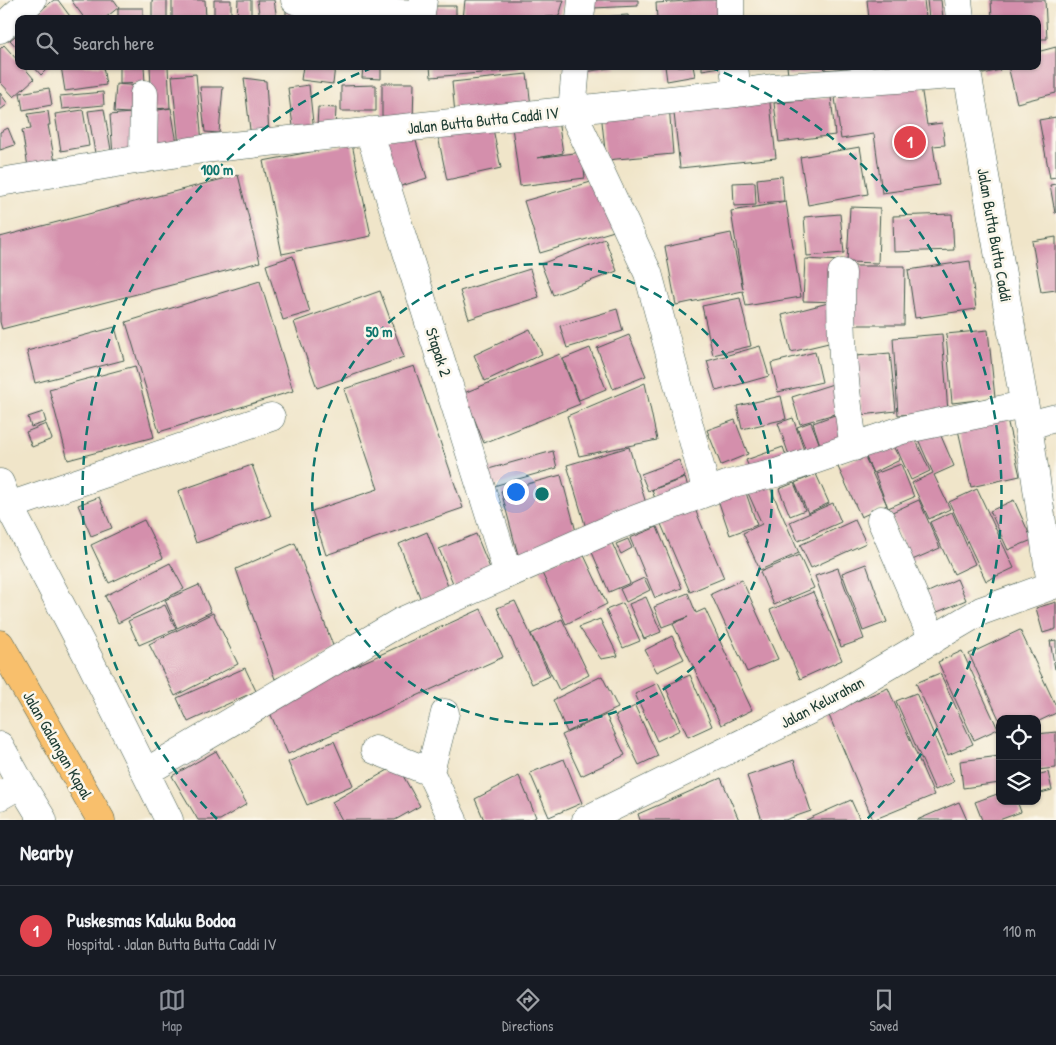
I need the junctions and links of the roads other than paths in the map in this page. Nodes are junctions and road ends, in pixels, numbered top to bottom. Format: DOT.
graph roads {
  1 [pos="32,0"];
  2 [pos="295,0"];
  3 [pos="423,0"];
  4 [pos="582,0"];
  5 [pos="730,0"];
  6 [pos="958,0"];
  7 [pos="15,15"];
  8 [pos="15,15"];
  9 [pos="580,15"];
  10 [pos="730,15"];
  11 [pos="960,15"];
  12 [pos="0,29"];
  13 [pos="576,70"];
  14 [pos="734,70"];
  15 [pos="967,70"];
  16 [pos="144,94"];
  17 [pos="737,94"];
  18 [pos="572,111"];
  19 [pos="369,131"];
  20 [pos="143,158"];
  21 [pos="0,182"];
  22 [pos="842,273"];
  23 [pos="1026,415"];
  24 [pos="271,417"];
  25 [pos="1056,418"];
  26 [pos="854,447"];
  27 [pos="707,492"];
  28 [pos="5,494"];
  29 [pos="881,520"];
  30 [pos="508,574"];
  31 [pos="1053,584"];
  32 [pos="933,640"];
  33 [pos="0,644"];
  34 [pos="445,713"];
  35 [pos="0,746"];
  36 [pos="375,750"];
  37 [pos="146,772"];
  38 [pos="430,772"];
  39 [pos="10,790"];
  40 [pos="629,810"];
  41 [pos="43,820"];
  42 [pos="101,820"];
  43 [pos="169,820"];
  44 [pos="453,820"];
  45 [pos="586,820"];
  1 -- 7 [label="street"];
  2 -- 3 [label="street"];
  4 -- 9 [label="street"];
  5 -- 10 [label="street"];
  6 -- 11 [label="street"];
  8 -- 12 [label="street"];
  13 -- 18 [label="street"];
  14 -- 17 [label="street"];
  15 -- 17 [label="street, Jalan Butta Butta Caddi IV"];
  15 -- 23 [label="street, Jalan Butta Butta Caddi"];
  16 -- 20 [label="street"];
  17 -- 18 [label="street, Jalan Butta Butta Caddi IV"];
  18 -- 19 [label="street, Jalan Butta Butta Caddi IV"];
  18 -- 27 [label="street"];
  19 -- 20 [label="street, Jalan Butta Butta Caddi IV"];
  19 -- 30 [label="street, Stapak 2"];
  20 -- 21 [label="street, Jalan Butta Butta Caddi IV"];
  22 -- 26 [label="street"];
  23 -- 25 [label="street"];
  23 -- 26 [label="street"];
  23 -- 31 [label="street, Jalan Butta Butta Caddi"];
  24 -- 28 [label="street"];
  26 -- 27 [label="street"];
  27 -- 30 [label="street"];
  28 -- 37 [label="street"];
  29 -- 32 [label="street"];
  30 -- 37 [label="street"];
  31 -- 32 [label="street, Jalan Kelurahan"];
  32 -- 40 [label="street, Jalan Kelurahan"];
  33 -- 42 [label="main road, Jalan Galangan Kapal"];
  34 -- 38 [label="street"];
  35 -- 39 [label="street"];
  36 -- 38 [label="street"];
  37 -- 43 [label="street"];
  38 -- 44 [label="street"];
  39 -- 41 [label="street"];
  40 -- 45 [label="street, Jalan Kelurahan"];
}
